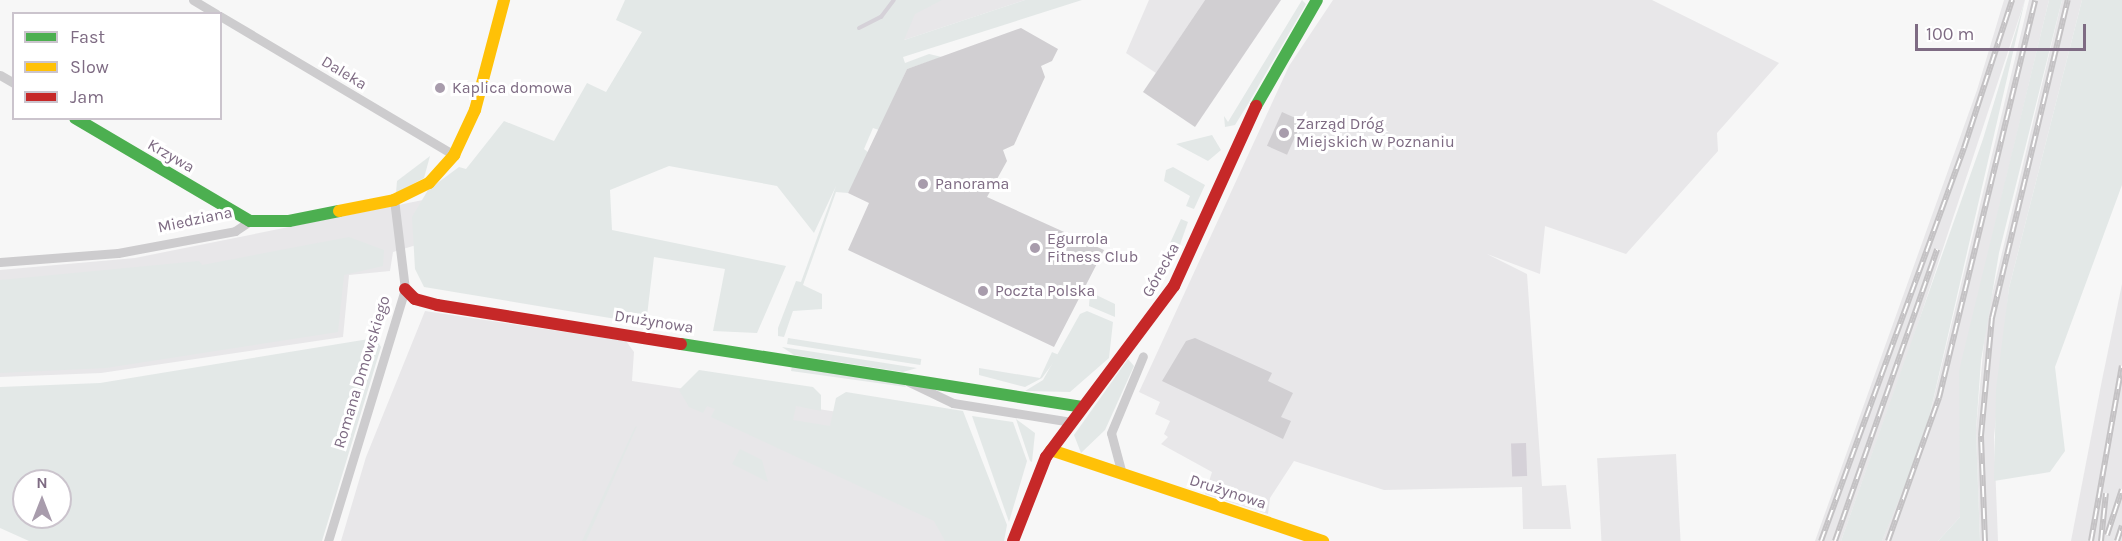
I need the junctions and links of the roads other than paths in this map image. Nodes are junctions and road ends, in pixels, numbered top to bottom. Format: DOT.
graph roads {
  1 [pos="194,0"];
  2 [pos="504,0"];
  3 [pos="1317,0"];
  4 [pos="213,12"];
  5 [pos="222,17"];
  6 [pos="78,120"];
  7 [pos="454,154"];
  8 [pos="394,200"];
  9 [pos="250,222"];
  10 [pos="0,262"];
  11 [pos="405,289"];
  12 [pos="1143,356"];
  13 [pos="902,378"];
  14 [pos="1082,407"];
  15 [pos="1071,422"];
  16 [pos="1051,450"];
  17 [pos="1122,474"];
  18 [pos="328,541"];
  19 [pos="1013,541"];
  20 [pos="1323,541"];
  1 -- 4 [label="street"];
  2 -- 7 [label="street"];
  3 -- 14 [label="street, Górecka"];
  5 -- 7 [label="street, Daleka"];
  6 -- 9 [label="street, Krzywa"];
  7 -- 8 [label="street"];
  8 -- 9 [label="street, Miedziana"];
  8 -- 11 [label="street, Romana Dmowskiego"];
  9 -- 10 [label="street, Miedziana"];
  11 -- 13 [label="street, Drużynowa"];
  11 -- 18 [label="street, Romana Dmowskiego"];
  12 -- 17 [label="street"];
  13 -- 14 [label="street, Drużynowa"];
  13 -- 15 [label="street, Drużynowa"];
  14 -- 15 [label="street, Górecka"];
  15 -- 16 [label="street, Górecka"];
  16 -- 17 [label="street, Drużynowa"];
  16 -- 19 [label="street, Górecka"];
  17 -- 20 [label="street, Drużynowa"];
}
